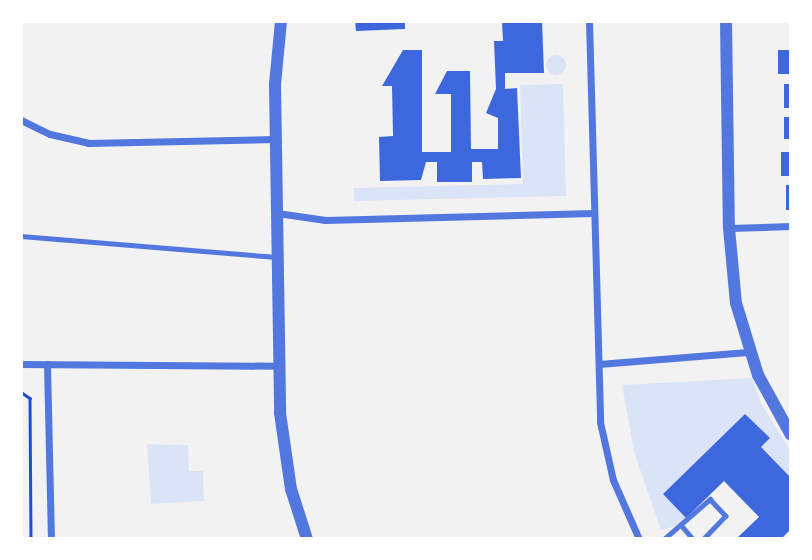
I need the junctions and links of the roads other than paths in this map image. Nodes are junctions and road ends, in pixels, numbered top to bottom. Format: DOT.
graph roads {
  1 [pos="281,21"];
  2 [pos="589,21"];
  3 [pos="726,21"];
  4 [pos="21,120"];
  5 [pos="276,139"];
  6 [pos="594,213"];
  7 [pos="277,214"];
  8 [pos="791,226"];
  9 [pos="729,228"];
  10 [pos="21,236"];
  11 [pos="278,257"];
  12 [pos="748,352"];
  13 [pos="21,364"];
  14 [pos="47,364"];
  15 [pos="599,364"];
  16 [pos="279,366"];
  17 [pos="791,435"];
  18 [pos="681,525"];
  19 [pos="51,539"];
  20 [pos="307,539"];
  21 [pos="639,539"];
  22 [pos="664,539"];
  23 [pos="693,539"];
  24 [pos="704,539"];
  1 -- 5 [label="street"];
  2 -- 6 [label="street"];
  3 -- 9 [label="street"];
  4 -- 5 [label="street"];
  5 -- 7 [label="street"];
  6 -- 7 [label="street"];
  6 -- 15 [label="street"];
  7 -- 11 [label="street"];
  8 -- 9 [label="street"];
  9 -- 12 [label="street"];
  10 -- 11 [label="lane"];
  11 -- 16 [label="street"];
  12 -- 15 [label="street"];
  12 -- 17 [label="street"];
  13 -- 14 [label="street"];
  14 -- 16 [label="street"];
  14 -- 19 [label="street"];
  15 -- 21 [label="street"];
  16 -- 20 [label="street"];
  18 -- 22 [label="lane"];
  18 -- 23 [label="lane"];
  18 -- 24 [label="lane"];
}
